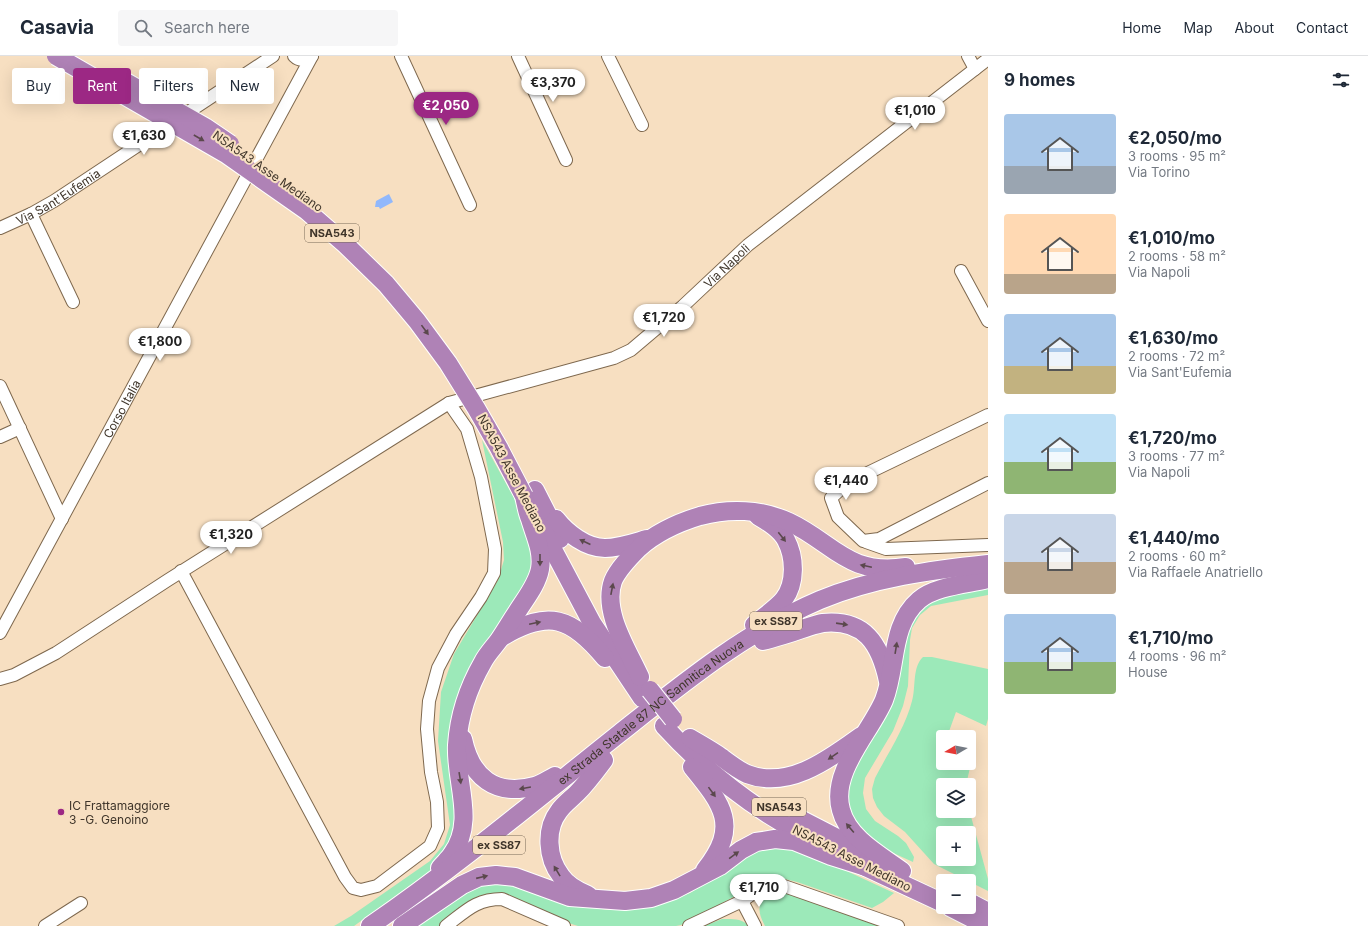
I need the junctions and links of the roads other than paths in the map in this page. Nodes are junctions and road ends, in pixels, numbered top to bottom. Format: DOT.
graph roads {
  1 [pos="56,56"];
  2 [pos="81,56"];
  3 [pos="274,56"];
  4 [pos="312,56"];
  5 [pos="401,56"];
  6 [pos="518,56"];
  7 [pos="608,56"];
  8 [pos="968,56"];
  9 [pos="293,57"];
  10 [pos="987,62"];
  11 [pos="975,70"];
  12 [pos="299,79"];
  13 [pos="642,125"];
  14 [pos="566,160"];
  15 [pos="470,205"];
  16 [pos="31,214"];
  17 [pos="0,228"];
  18 [pos="961,271"];
  19 [pos="73,302"];
  20 [pos="988,321"];
  21 [pos="0,386"];
  22 [pos="449,403"];
  23 [pos="988,415"];
  24 [pos="20,428"];
  25 [pos="0,437"];
  26 [pos="988,483"];
  27 [pos="530,493"];
  28 [pos="752,512"];
  29 [pos="62,518"];
  30 [pos="650,538"];
  31 [pos="863,541"];
  32 [pos="988,545"];
  33 [pos="988,564"];
  34 [pos="181,572"];
  35 [pos="988,576"];
  36 [pos="988,579"];
  37 [pos="0,633"];
  38 [pos="500,639"];
  39 [pos="764,641"];
  40 [pos="720,656"];
  41 [pos="0,679"];
  42 [pos="889,686"];
  43 [pos="644,689"];
  44 [pos="668,723"];
  45 [pos="460,725"];
  46 [pos="864,733"];
  47 [pos="690,738"];
  48 [pos="600,756"];
  49 [pos="866,867"];
  50 [pos="701,875"];
  51 [pos="899,876"];
  52 [pos="936,888"];
  53 [pos="599,900"];
  54 [pos="936,900"];
  55 [pos="742,901"];
  56 [pos="405,902"];
  57 [pos="81,904"];
  58 [pos="976,906"];
  59 [pos="988,912"];
  60 [pos="964,914"];
  61 [pos="45,926"];
  62 [pos="370,926"];
  63 [pos="392,926"];
  64 [pos="402,926"];
  65 [pos="446,926"];
  66 [pos="564,926"];
  67 [pos="690,926"];
  68 [pos="755,926"];
  69 [pos="898,926"];
  70 [pos="987,926"];
  1 -- 27 [label="highway, NSA543 Asse Mediano / NSA543, one-way, bridge"];
  2 -- 27 [label="highway, NSA543 Asse Mediano / NSA543, bridge"];
  3 -- 16 [label="street, Via Sant'Eufemia"];
  4 -- 9 [label="street, Corso Italia"];
  4 -- 12 [label="street, Corso Italia"];
  5 -- 15 [label="street"];
  6 -- 14 [label="street"];
  7 -- 13 [label="street"];
  8 -- 11 [label="street"];
  9 -- 12 [label="street, Corso Italia"];
  10 -- 11 [label="street, Via Napoli"];
  11 -- 22 [label="street, Via Napoli"];
  12 -- 29 [label="street, Corso Italia"];
  16 -- 17 [label="street, Via Sant'Eufemia"];
  16 -- 19 [label="street"];
  18 -- 20 [label="street"];
  21 -- 24 [label="street"];
  22 -- 34 [label="street, Via Napoli"];
  22 -- 34 [label="street"];
  23 -- 31 [label="street"];
  24 -- 25 [label="street"];
  24 -- 29 [label="street"];
  26 -- 31 [label="street"];
  30 -- 27 [label="highway, one-way"];
  27 -- 38 [label="highway, one-way"];
  27 -- 43 [label="highway, NSA543 Asse Mediano / NSA543"];
  28 -- 30 [label="highway"];
  33 -- 28 [label="highway, one-way"];
  28 -- 40 [label="highway, one-way"];
  29 -- 37 [label="street, Corso Italia"];
  43 -- 30 [label="highway, one-way"];
  31 -- 32 [label="street"];
  33 -- 40 [label="highway, ex Strada Statale 87 NC Sannitica Nuova / ex SS87"];
  34 -- 41 [label="street, Via Napoli"];
  35 -- 39 [label="highway, ex Strada Statale 87 NC Sannitica Nuova"];
  42 -- 36 [label="highway, one-way"];
  38 -- 43 [label="highway, one-way"];
  38 -- 45 [label="highway"];
  39 -- 42 [label="highway, one-way"];
  39 -- 48 [label="highway, ex Strada Statale 87 NC Sannitica Nuova"];
  40 -- 48 [label="highway, ex Strada Statale 87 NC Sannitica Nuova / ex SS87"];
  42 -- 46 [label="highway"];
  43 -- 44 [label="highway, NSA543 Asse Mediano / NSA543"];
  44 -- 47 [label="highway, NSA543 Asse Mediano / NSA543"];
  44 -- 49 [label="highway, NSA543 Asse Mediano / NSA543"];
  44 -- 50 [label="highway, one-way"];
  48 -- 45 [label="highway, one-way"];
  45 -- 56 [label="highway, one-way"];
  46 -- 47 [label="highway, one-way"];
  51 -- 46 [label="highway, one-way"];
  47 -- 51 [label="highway, NSA543 Asse Mediano / NSA543"];
  53 -- 48 [label="highway, one-way"];
  48 -- 56 [label="highway, ex Strada Statale 87 NC Sannitica Nuova / ex SS87"];
  48 -- 63 [label="highway, ex Strada Statale 87 NC Sannitica Nuova / ex SS87"];
  50 -- 49 [label="highway, one-way"];
  49 -- 51 [label="highway, NSA543 Asse Mediano / NSA543"];
  50 -- 53 [label="highway"];
  51 -- 52 [label="highway, NSA543 Asse Mediano / NSA543"];
  51 -- 54 [label="highway, NSA543 Asse Mediano / NSA543"];
  64 -- 53 [label="highway, one-way"];
  55 -- 67 [label="street"];
  55 -- 68 [label="street"];
  55 -- 69 [label="street"];
  56 -- 62 [label="highway, ex Strada Statale 87 NC Sannitica Nuova / ex SS87"];
  57 -- 61 [label="street"];
  58 -- 59 [label="highway"];
  60 -- 70 [label="highway"];
  65 -- 66 [label="street"];
}
